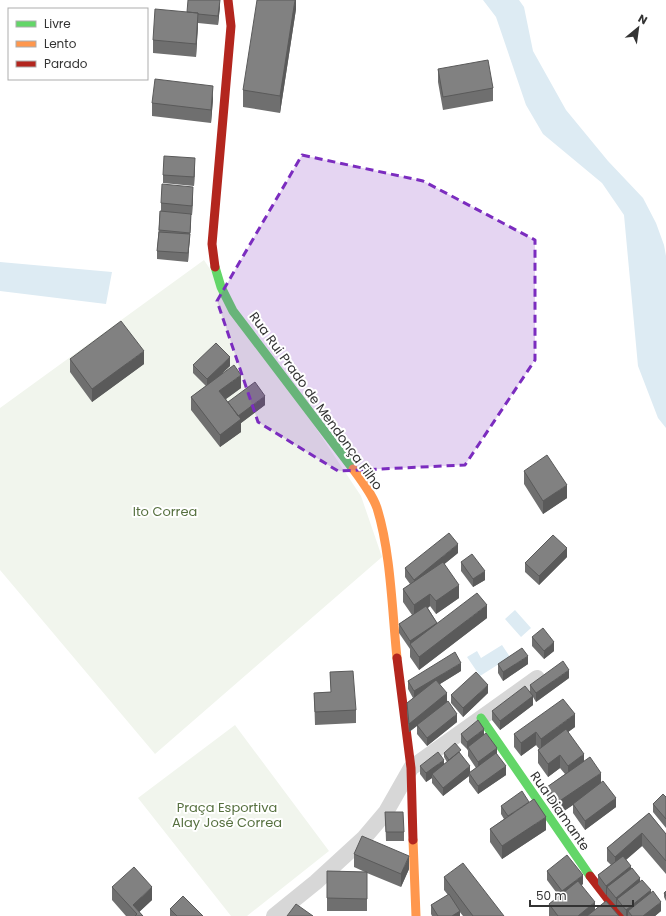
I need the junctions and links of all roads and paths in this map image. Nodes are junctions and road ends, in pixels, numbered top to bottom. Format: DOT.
graph roads {
  1 [pos="228,0"];
  2 [pos="537,678"];
  3 [pos="481,718"];
  4 [pos="411,768"];
  5 [pos="274,916"];
  6 [pos="416,916"];
  7 [pos="621,916"];
  1 -- 4 [label="street, Rua Rui Prado de Mendonça Filho"];
  2 -- 3 [label="street"];
  3 -- 4 [label="street"];
  3 -- 7 [label="street, Rua Diamante"];
  4 -- 5 [label="street"];
  4 -- 6 [label="street, Rua Rui Prado de Mendonça Filho"];
}
